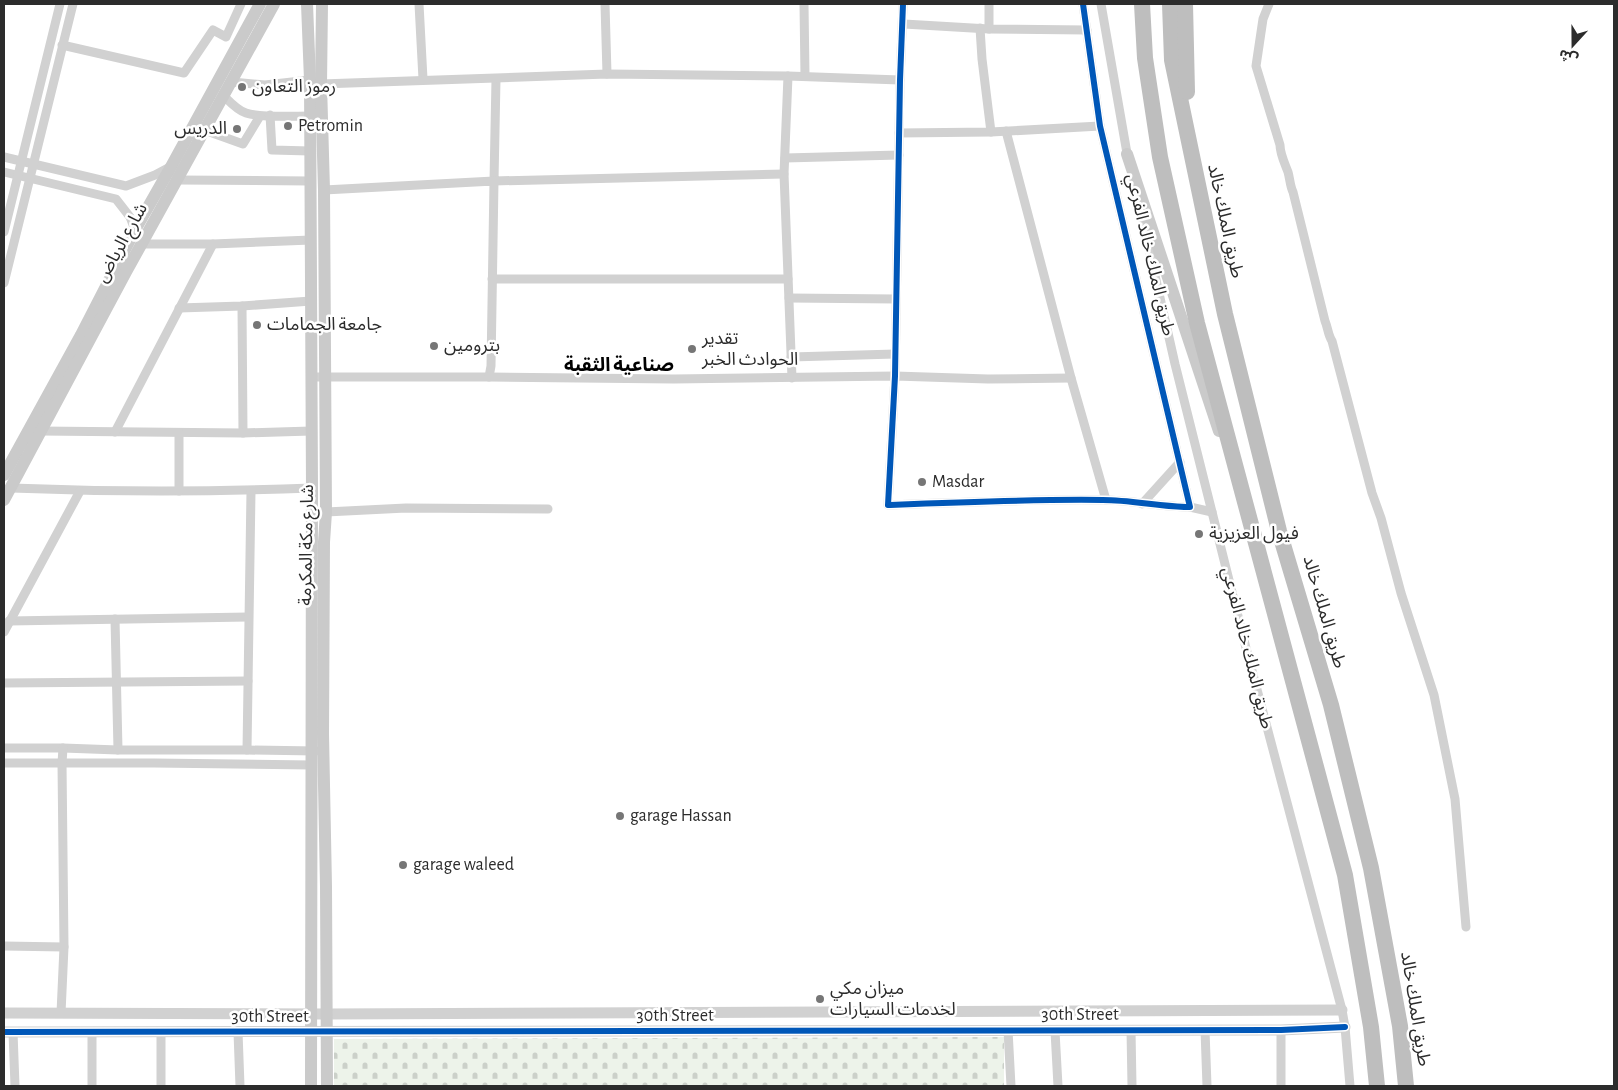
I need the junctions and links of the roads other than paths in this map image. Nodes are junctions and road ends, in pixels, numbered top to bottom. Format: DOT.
graph roads {
  1 [pos="60,4"];
  2 [pos="73,4"];
  3 [pos="241,4"];
  4 [pos="260,4"];
  5 [pos="274,4"];
  6 [pos="307,4"];
  7 [pos="322,4"];
  8 [pos="419,4"];
  9 [pos="606,4"];
  10 [pos="804,4"];
  11 [pos="904,4"];
  12 [pos="989,4"];
  13 [pos="1083,4"];
  14 [pos="1101,4"];
  15 [pos="1142,4"];
  16 [pos="1170,4"];
  17 [pos="1185,4"];
  18 [pos="1268,4"];
  19 [pos="904,24"];
  20 [pos="984,28"];
  21 [pos="1087,30"];
  22 [pos="253,31"];
  23 [pos="62,45"];
  24 [pos="607,74"];
  25 [pos="788,76"];
  26 [pos="805,76"];
  27 [pos="496,78"];
  28 [pos="423,79"];
  29 [pos="900,80"];
  30 [pos="232,82"];
  31 [pos="316,82"];
  32 [pos="224,96"];
  33 [pos="270,115"];
  34 [pos="260,116"];
  35 [pos="310,116"];
  36 [pos="1100,126"];
  37 [pos="204,130"];
  38 [pos="1006,131"];
  39 [pos="900,132"];
  40 [pos="991,132"];
  41 [pos="1190,149"];
  42 [pos="310,151"];
  43 [pos="1127,154"];
  44 [pos="899,155"];
  45 [pos="4,157"];
  46 [pos="785,158"];
  47 [pos="22,161"];
  48 [pos="34,164"];
  49 [pos="172,166"];
  50 [pos="4,172"];
  51 [pos="784,174"];
  52 [pos="18,176"];
  53 [pos="30,178"];
  54 [pos="177,180"];
  55 [pos="310,181"];
  56 [pos="494,181"];
  57 [pos="120,185"];
  58 [pos="324,190"];
  59 [pos="116,199"];
  60 [pos="135,230"];
  61 [pos="4,232"];
  62 [pos="310,236"];
  63 [pos="141,244"];
  64 [pos="213,244"];
  65 [pos="324,246"];
  66 [pos="492,279"];
  67 [pos="788,279"];
  68 [pos="4,283"];
  69 [pos="789,298"];
  70 [pos="896,299"];
  71 [pos="310,301"];
  72 [pos="242,306"];
  73 [pos="179,308"];
  74 [pos="895,354"];
  75 [pos="791,356"];
  76 [pos="895,376"];
  77 [pos="311,377"];
  78 [pos="325,377"];
  79 [pos="489,377"];
  80 [pos="792,378"];
  81 [pos="1071,378"];
  82 [pos="40,431"];
  83 [pos="311,431"];
  84 [pos="115,432"];
  85 [pos="179,433"];
  86 [pos="243,433"];
  87 [pos="1180,462"];
  88 [pos="4,476"];
  89 [pos="11,488"];
  90 [pos="312,488"];
  91 [pos="80,491"];
  92 [pos="179,491"];
  93 [pos="251,491"];
  94 [pos="4,500"];
  95 [pos="1106,500"];
  96 [pos="1142,504"];
  97 [pos="1190,507"];
  98 [pos="548,508"];
  99 [pos="326,512"];
  100 [pos="1212,512"];
  101 [pos="1253,530"];
  102 [pos="248,617"];
  103 [pos="114,619"];
  104 [pos="9,621"];
  105 [pos="4,632"];
  106 [pos="117,681"];
  107 [pos="248,681"];
  108 [pos="4,683"];
  109 [pos="4,748"];
  110 [pos="63,748"];
  111 [pos="118,750"];
  112 [pos="247,750"];
  113 [pos="317,751"];
  114 [pos="4,763"];
  115 [pos="62,763"];
  116 [pos="312,765"];
  117 [pos="1466,927"];
  118 [pos="4,946"];
  119 [pos="64,947"];
  120 [pos="1342,1010"];
  121 [pos="4,1014"];
  122 [pos="61,1014"];
  123 [pos="310,1014"];
  124 [pos="327,1014"];
  125 [pos="1345,1027"];
  126 [pos="1008,1030"];
  127 [pos="1055,1030"];
  128 [pos="1131,1030"];
  129 [pos="1205,1030"];
  130 [pos="1281,1030"];
  131 [pos="311,1031"];
  132 [pos="327,1031"];
  133 [pos="8,1032"];
  134 [pos="92,1032"];
  135 [pos="161,1032"];
  136 [pos="238,1032"];
  137 [pos="15,1086"];
  138 [pos="92,1086"];
  139 [pos="161,1086"];
  140 [pos="240,1086"];
  141 [pos="311,1086"];
  142 [pos="327,1086"];
  143 [pos="1011,1086"];
  144 [pos="1058,1086"];
  145 [pos="1132,1086"];
  146 [pos="1207,1086"];
  147 [pos="1281,1086"];
  148 [pos="1350,1086"];
  149 [pos="1377,1086"];
  150 [pos="1406,1086"];
  1 -- 47 [label="street"];
  2 -- 23 [label="street"];
  3 -- 23 [label="street"];
  4 -- 22 [label="main road, شارع الرياض"];
  5 -- 22 [label="main road, شارع الرياض"];
  6 -- 31 [label="main road, شارع مكة المكرمة"];
  7 -- 31 [label="main road, شارع مكة المكرمة"];
  8 -- 28 [label="street"];
  9 -- 24 [label="street"];
  10 -- 26 [label="street"];
  11 -- 19 [label="street"];
  12 -- 20 [label="street"];
  13 -- 21 [label="street"];
  14 -- 43 [label="street, طريق الملك خالد الفرعي"];
  15 -- 101 [label="highway"];
  16 -- 41 [label="highway, طريق الملك خالد"];
  17 -- 41 [label="highway"];
  18 -- 117 [label="street"];
  19 -- 20 [label="street"];
  19 -- 29 [label="street"];
  20 -- 21 [label="street"];
  20 -- 40 [label="street"];
  21 -- 36 [label="street"];
  22 -- 30 [label="main road, شارع الرياض"];
  22 -- 49 [label="main road, شارع الرياض"];
  23 -- 48 [label="street"];
  24 -- 25 [label="street"];
  24 -- 27 [label="street"];
  25 -- 26 [label="street"];
  25 -- 46 [label="street"];
  26 -- 29 [label="street"];
  27 -- 28 [label="street"];
  27 -- 56 [label="street"];
  28 -- 31 [label="street"];
  29 -- 39 [label="street"];
  30 -- 31 [label="street"];
  30 -- 32 [label="main road, شارع الرياض"];
  31 -- 35 [label="main road, شارع مكة المكرمة"];
  31 -- 58 [label="main road, شارع مكة المكرمة"];
  32 -- 34 [label="street"];
  32 -- 37 [label="main road, شارع الرياض"];
  33 -- 34 [label="street"];
  33 -- 35 [label="street"];
  33 -- 42 [label="street"];
  34 -- 37 [label="street"];
  35 -- 42 [label="main road, شارع مكة المكرمة"];
  36 -- 38 [label="street"];
  36 -- 87 [label="street"];
  37 -- 54 [label="main road, شارع الرياض"];
  38 -- 40 [label="street"];
  38 -- 81 [label="street"];
  39 -- 40 [label="street"];
  39 -- 44 [label="street"];
  41 -- 150 [label="highway, طريق الملك خالد"];
  42 -- 55 [label="main road, شارع مكة المكرمة"];
  43 -- 100 [label="street, طريق الملك خالد الفرعي"];
  43 -- 101 [label="main road"];
  44 -- 46 [label="street"];
  44 -- 70 [label="street"];
  45 -- 47 [label="street"];
  46 -- 51 [label="street"];
  47 -- 48 [label="street"];
  47 -- 52 [label="street"];
  48 -- 53 [label="street"];
  48 -- 57 [label="street"];
  49 -- 57 [label="street"];
  49 -- 60 [label="main road, شارع الرياض"];
  50 -- 52 [label="street"];
  51 -- 56 [label="street"];
  51 -- 67 [label="street"];
  52 -- 53 [label="street"];
  52 -- 61 [label="street"];
  53 -- 59 [label="street"];
  53 -- 68 [label="street"];
  54 -- 55 [label="street"];
  54 -- 63 [label="main road, شارع الرياض"];
  55 -- 62 [label="main road, شارع مكة المكرمة"];
  56 -- 58 [label="street"];
  56 -- 66 [label="street"];
  57 -- 59 [label="street"];
  58 -- 65 [label="main road, شارع مكة المكرمة"];
  59 -- 60 [label="street"];
  60 -- 88 [label="main road, شارع الرياض"];
  62 -- 64 [label="street"];
  62 -- 65 [label="main road"];
  62 -- 71 [label="main road, شارع مكة المكرمة"];
  63 -- 64 [label="street"];
  63 -- 82 [label="main road, شارع الرياض"];
  64 -- 73 [label="street"];
  65 -- 78 [label="main road, شارع مكة المكرمة"];
  66 -- 67 [label="street"];
  66 -- 79 [label="street"];
  67 -- 69 [label="street"];
  69 -- 70 [label="street"];
  69 -- 75 [label="street"];
  70 -- 74 [label="street"];
  71 -- 72 [label="street"];
  71 -- 77 [label="main road, شارع مكة المكرمة"];
  72 -- 73 [label="street"];
  72 -- 86 [label="street"];
  73 -- 84 [label="street"];
  74 -- 75 [label="street"];
  74 -- 76 [label="street"];
  75 -- 80 [label="street"];
  76 -- 80 [label="street"];
  76 -- 81 [label="street"];
  76 -- 95 [label="street"];
  77 -- 78 [label="street"];
  77 -- 83 [label="main road, شارع مكة المكرمة"];
  78 -- 79 [label="street"];
  78 -- 99 [label="main road, شارع مكة المكرمة"];
  79 -- 80 [label="street"];
  81 -- 95 [label="street"];
  82 -- 84 [label="street"];
  82 -- 89 [label="main road, شارع الرياض"];
  83 -- 86 [label="street"];
  83 -- 90 [label="main road, شارع مكة المكرمة"];
  84 -- 85 [label="street"];
  85 -- 86 [label="street"];
  85 -- 92 [label="street"];
  87 -- 96 [label="street"];
  87 -- 97 [label="street"];
  89 -- 91 [label="street"];
  89 -- 94 [label="main road, شارع الرياض"];
  90 -- 93 [label="street"];
  90 -- 113 [label="main road, شارع مكة المكرمة"];
  91 -- 92 [label="street"];
  91 -- 104 [label="street"];
  92 -- 93 [label="street"];
  93 -- 102 [label="street"];
  95 -- 96 [label="street"];
  96 -- 97 [label="street"];
  97 -- 100 [label="street"];
  98 -- 99 [label="street"];
  99 -- 113 [label="main road, شارع مكة المكرمة"];
  100 -- 120 [label="street, طريق الملك خالد الفرعي"];
  101 -- 149 [label="highway"];
  102 -- 103 [label="street"];
  102 -- 107 [label="street"];
  103 -- 104 [label="street"];
  103 -- 106 [label="street"];
  104 -- 105 [label="street"];
  106 -- 107 [label="street"];
  106 -- 108 [label="street"];
  106 -- 111 [label="street"];
  107 -- 112 [label="street"];
  109 -- 110 [label="street"];
  110 -- 111 [label="street"];
  110 -- 115 [label="street"];
  111 -- 112 [label="street"];
  112 -- 113 [label="street"];
  113 -- 116 [label="main road, شارع مكة المكرمة"];
  113 -- 124 [label="main road, شارع مكة المكرمة"];
  114 -- 115 [label="street"];
  115 -- 116 [label="street"];
  115 -- 119 [label="street"];
  116 -- 123 [label="main road, شارع مكة المكرمة"];
  118 -- 119 [label="street"];
  119 -- 122 [label="street"];
  120 -- 124 [label="street, 30th Street"];
  120 -- 125 [label="street, طريق الملك خالد الفرعي"];
  121 -- 122 [label="street, 30th Street"];
  122 -- 123 [label="street, 30th Street"];
  123 -- 124 [label="street, 30th Street"];
  123 -- 131 [label="main road, شارع مكة المكرمة"];
  124 -- 132 [label="main road, شارع مكة المكرمة"];
  125 -- 130 [label="street, 30th Street"];
  125 -- 148 [label="street, طريق الملك خالد الفرعي"];
  126 -- 127 [label="street, 30th Street"];
  126 -- 132 [label="street, 30th Street"];
  126 -- 143 [label="street"];
  127 -- 128 [label="street, 30th Street"];
  127 -- 144 [label="street"];
  128 -- 129 [label="street, 30th Street"];
  128 -- 145 [label="street"];
  129 -- 130 [label="street, 30th Street"];
  129 -- 146 [label="street"];
  130 -- 147 [label="street"];
  131 -- 132 [label="street, 30th Street"];
  131 -- 136 [label="street, 30th Street"];
  131 -- 141 [label="main road, شارع مكة المكرمة"];
  132 -- 142 [label="main road, شارع مكة المكرمة"];
  133 -- 134 [label="street, 30th Street"];
  133 -- 137 [label="street"];
  134 -- 135 [label="street, 30th Street"];
  134 -- 138 [label="street"];
  135 -- 136 [label="street, 30th Street"];
  135 -- 139 [label="street"];
  136 -- 140 [label="street"];
}
